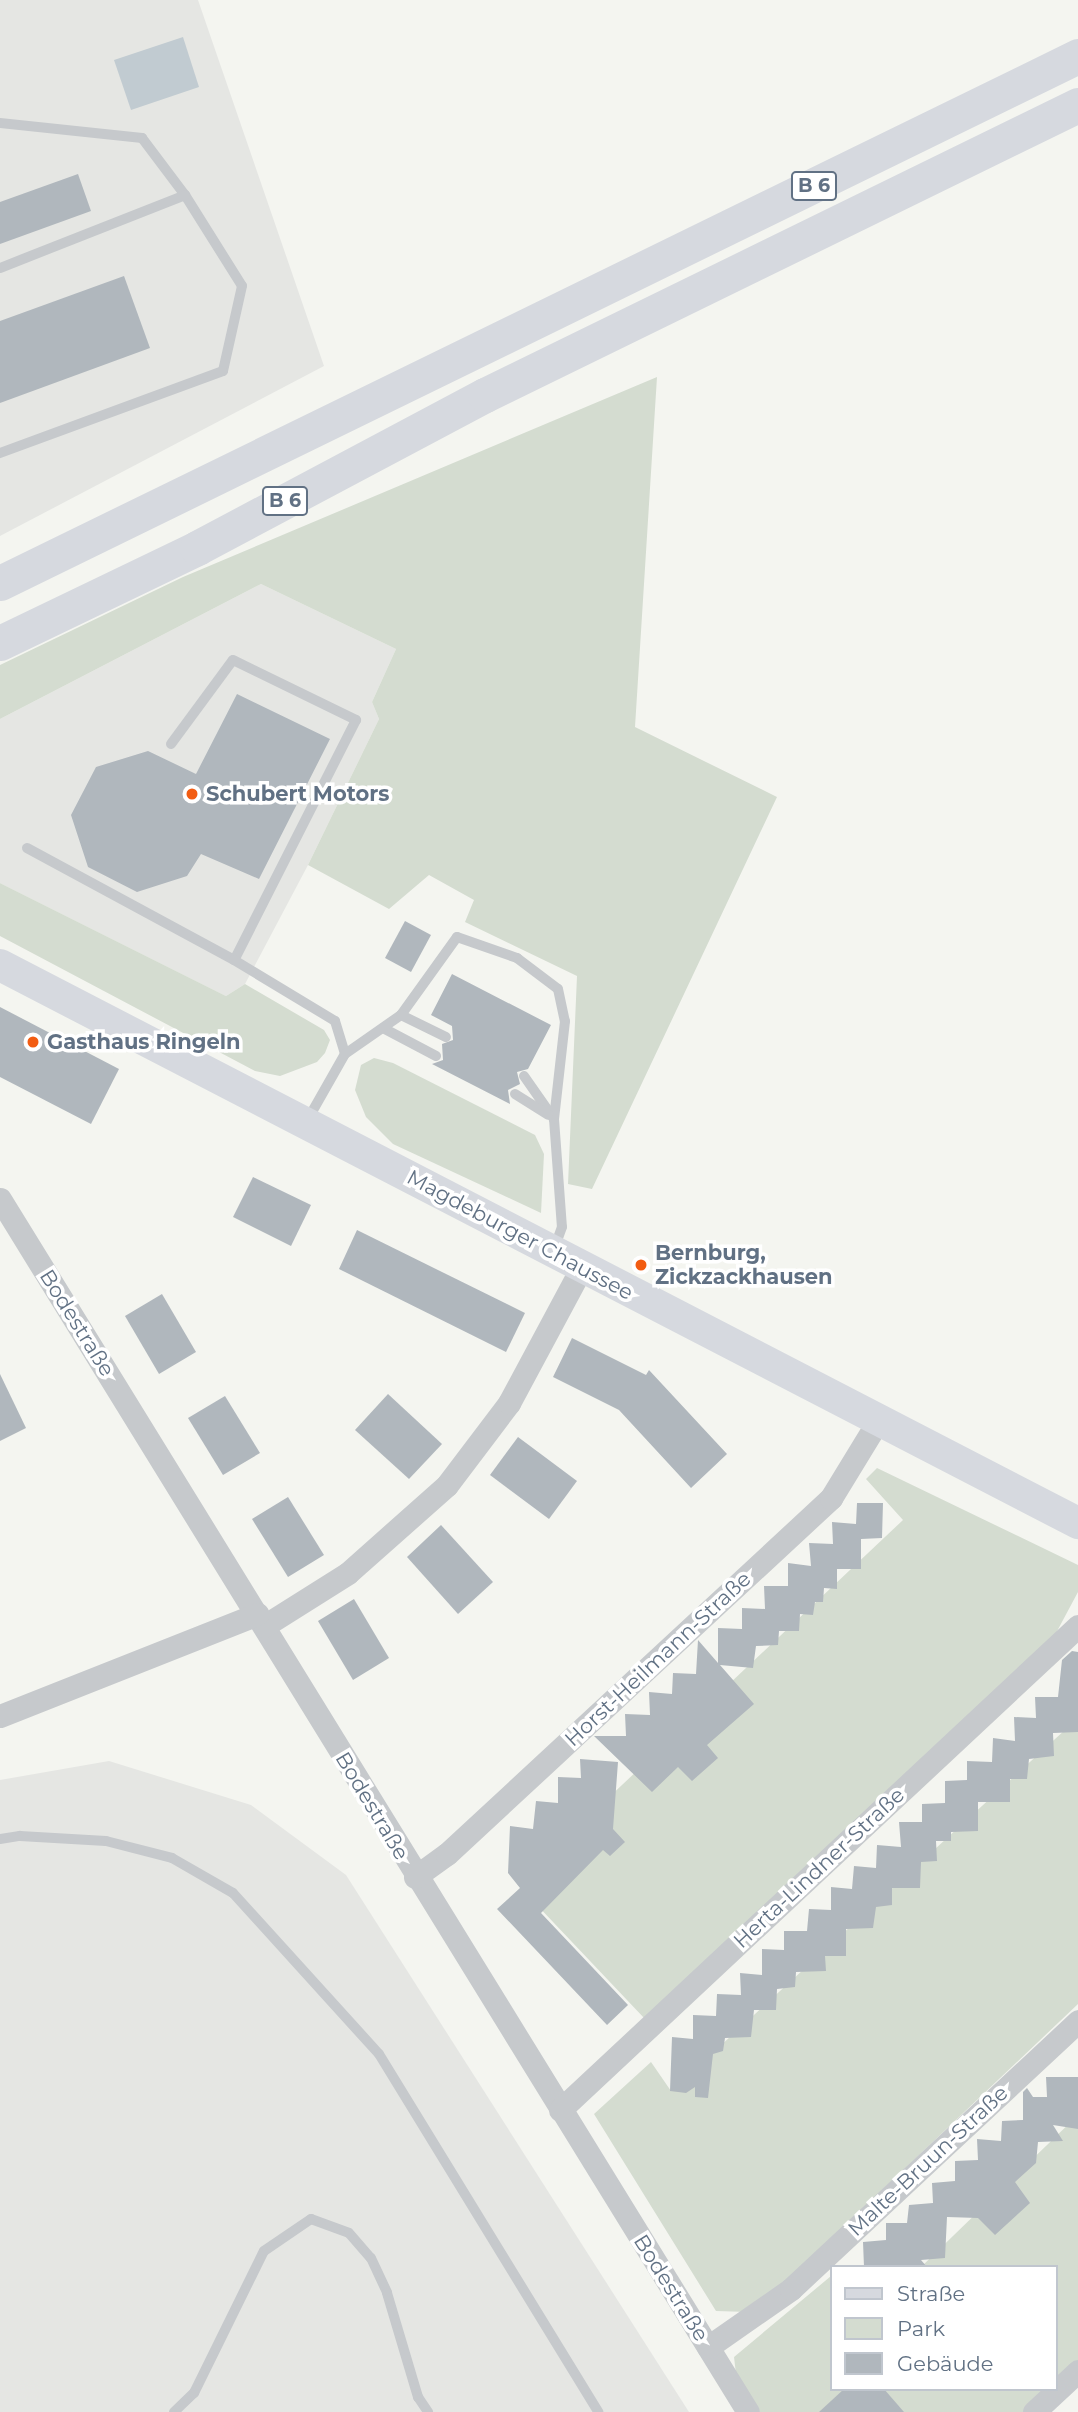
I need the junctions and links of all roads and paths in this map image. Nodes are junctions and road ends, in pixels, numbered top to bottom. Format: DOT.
graph roads {
  1 [pos="1078,56"];
  2 [pos="1078,105"];
  3 [pos="0,123"];
  4 [pos="185,195"];
  5 [pos="0,268"];
  6 [pos="0,453"];
  7 [pos="0,583"];
  8 [pos="0,643"];
  9 [pos="171,744"];
  10 [pos="27,848"];
  11 [pos="234,960"];
  12 [pos="0,965"];
  13 [pos="401,1015"];
  14 [pos="383,1028"];
  15 [pos="446,1037"];
  16 [pos="345,1054"];
  17 [pos="436,1056"];
  18 [pos="524,1076"];
  19 [pos="515,1094"];
  20 [pos="554,1119"];
  21 [pos="306,1124"];
  22 [pos="0,1199"];
  23 [pos="554,1251"];
  24 [pos="582,1267"];
  25 [pos="878,1421"];
  26 [pos="1078,1523"];
  27 [pos="261,1620"];
  28 [pos="1078,1626"];
  29 [pos="0,1716"];
  30 [pos="0,1839"];
  31 [pos="415,1877"];
  32 [pos="1078,2021"];
  33 [pos="560,2110"];
  34 [pos="708,2347"];
  35 [pos="1078,2371"];
  36 [pos="1057,2391"];
  37 [pos="1057,2391"];
  38 [pos="174,2412"];
  39 [pos="428,2412"];
  40 [pos="598,2412"];
  41 [pos="748,2412"];
  42 [pos="1034,2412"];
  1 -- 7 [label="main road, B 6"];
  2 -- 8 [label="main road, B 6"];
  3 -- 4 [label="lane"];
  4 -- 5 [label="lane"];
  4 -- 6 [label="lane"];
  9 -- 11 [label="lane"];
  10 -- 11 [label="lane"];
  11 -- 16 [label="lane"];
  12 -- 21 [label="main road, Magdeburger Chaussee"];
  13 -- 14 [label="lane"];
  13 -- 15 [label="lane"];
  13 -- 20 [label="lane"];
  14 -- 16 [label="lane"];
  14 -- 17 [label="lane"];
  16 -- 21 [label="lane"];
  18 -- 20 [label="lane"];
  19 -- 20 [label="lane"];
  20 -- 23 [label="lane"];
  21 -- 23 [label="main road, Magdeburger Chaussee"];
  22 -- 27 [label="street, Bodestraße"];
  23 -- 24 [label="main road, Magdeburger Chaussee"];
  24 -- 25 [label="main road, Magdeburger Chaussee"];
  24 -- 27 [label="street"];
  25 -- 26 [label="main road, Magdeburger Chaussee"];
  25 -- 31 [label="street, Horst-Heilmann-Straße"];
  27 -- 29 [label="street"];
  27 -- 31 [label="street, Bodestraße"];
  28 -- 33 [label="street, Herta-Lindner-Straße"];
  30 -- 40 [label="lane"];
  31 -- 33 [label="street, Bodestraße"];
  32 -- 34 [label="street, Malte-Bruun-Straße"];
  33 -- 34 [label="street, Bodestraße"];
  34 -- 41 [label="street, Bodestraße"];
  35 -- 36 [label="street"];
  37 -- 42 [label="street"];
  38 -- 39 [label="lane"];
}
